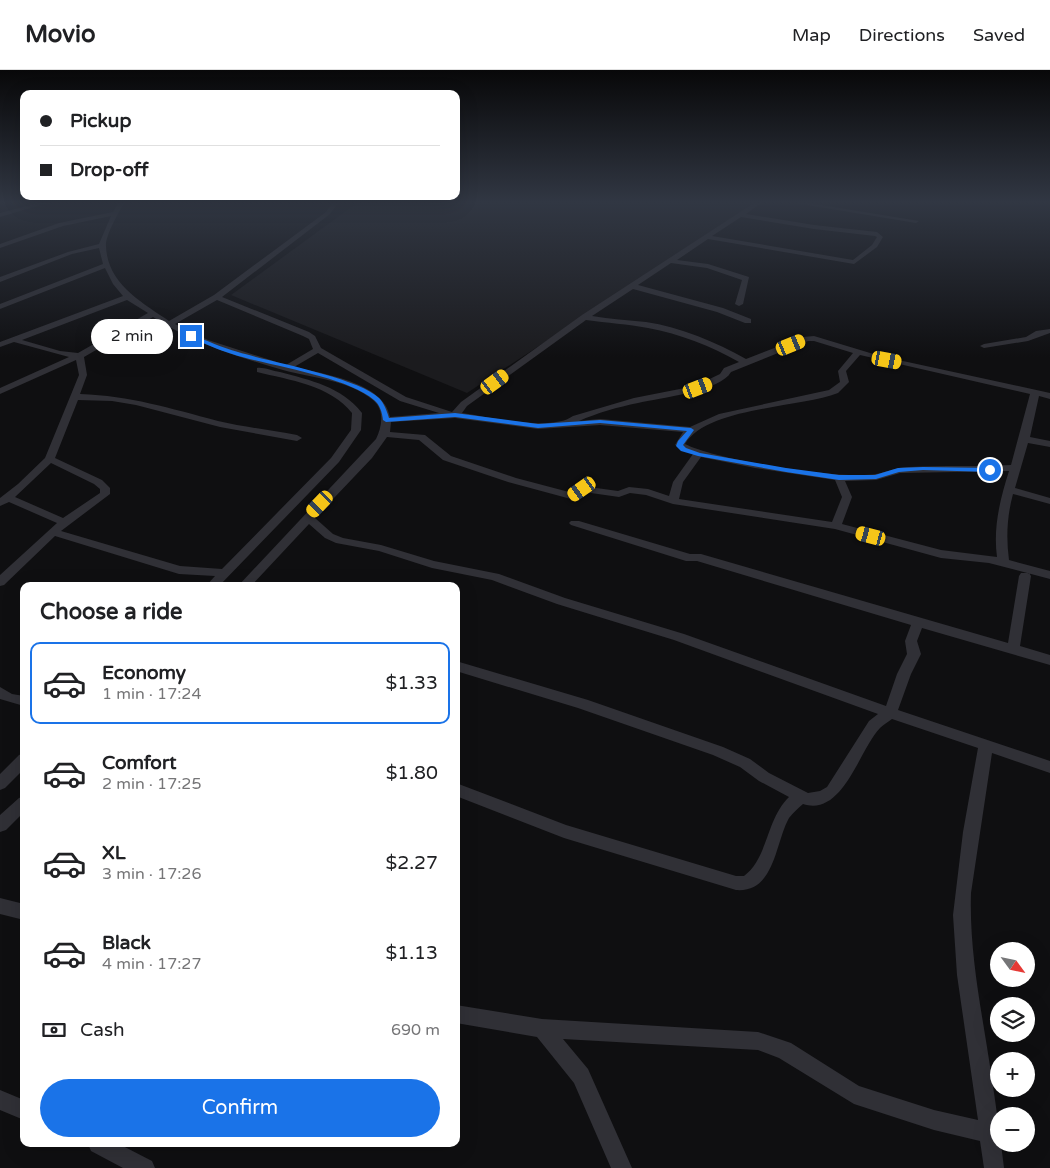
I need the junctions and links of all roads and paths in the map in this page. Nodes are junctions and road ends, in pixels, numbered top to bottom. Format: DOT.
graph roads {
  1 [pos="67,254"];
  2 [pos="104,254"];
  3 [pos="274,254"];
  4 [pos="680,254"];
  5 [pos="808,254"];
  6 [pos="864,254"];
  7 [pos="670,261"];
  8 [pos="107,265"];
  9 [pos="0,280"];
  10 [pos="632,286"];
  11 [pos="128,297"];
  12 [pos="217,298"];
  13 [pos="739,304"];
  14 [pos="0,307"];
  15 [pos="154,313"];
  16 [pos="585,317"];
  17 [pos="748,322"];
  18 [pos="168,324"];
  19 [pos="1050,331"];
  20 [pos="15,340"];
  21 [pos="0,345"];
  22 [pos="984,346"];
  23 [pos="318,350"];
  24 [pos="857,353"];
  25 [pos="79,356"];
  26 [pos="746,363"];
  27 [pos="255,368"];
  28 [pos="286,368"];
  29 [pos="0,392"];
  30 [pos="1035,393"];
  31 [pos="1050,396"];
  32 [pos="75,397"];
  33 [pos="455,415"];
  34 [pos="386,420"];
  35 [pos="568,424"];
  36 [pos="691,430"];
  37 [pos="384,434"];
  38 [pos="296,438"];
  39 [pos="1024,439"];
  40 [pos="1050,444"];
  41 [pos="698,454"];
  42 [pos="50,459"];
  43 [pos="1016,468"];
  44 [pos="839,478"];
  45 [pos="1009,490"];
  46 [pos="3,500"];
  47 [pos="673,500"];
  48 [pos="1050,501"];
  49 [pos="308,517"];
  50 [pos="64,522"];
  51 [pos="575,523"];
  52 [pos="836,526"];
  53 [pos="53,532"];
  54 [pos="1003,563"];
  55 [pos="223,573"];
  56 [pos="1050,575"];
  57 [pos="0,582"];
  58 [pos="215,582"];
  59 [pos="248,582"];
  60 [pos="918,623"];
  61 [pos="1013,649"];
  62 [pos="1050,660"];
  63 [pos="460,667"];
  64 [pos="0,692"];
  65 [pos="20,700"];
  66 [pos="890,713"];
  67 [pos="986,746"];
  68 [pos="20,763"];
  69 [pos="1050,768"];
  70 [pos="0,784"];
  71 [pos="460,792"];
  72 [pos="800,796"];
  73 [pos="20,808"];
  74 [pos="0,826"];
  75 [pos="0,906"];
  76 [pos="20,911"];
  77 [pos="460,1015"];
  78 [pos="542,1028"];
  79 [pos="0,1100"];
  80 [pos="20,1108"];
  81 [pos="990,1133"];
  82 [pos="104,1147"];
  83 [pos="992,1152"];
  84 [pos="145,1168"];
  85 [pos="622,1168"];
  86 [pos="994,1168"];
  1 -- 9 [label="street"];
  2 -- 8 [label="street"];
  3 -- 12 [label="street"];
  4 -- 7 [label="street"];
  5 -- 6 [label="street"];
  7 -- 10 [label="street"];
  7 -- 13 [label="street"];
  8 -- 11 [label="street"];
  8 -- 14 [label="street"];
  10 -- 16 [label="street"];
  10 -- 17 [label="street"];
  11 -- 15 [label="street"];
  11 -- 20 [label="street"];
  12 -- 18 [label="street"];
  12 -- 23 [label="street"];
  15 -- 18 [label="street"];
  15 -- 25 [label="street"];
  16 -- 26 [label="street"];
  16 -- 33 [label="street"];
  18 -- 28 [label="street"];
  19 -- 22 [label="street"];
  20 -- 21 [label="street"];
  20 -- 25 [label="street"];
  23 -- 28 [label="street"];
  23 -- 33 [label="street"];
  24 -- 26 [label="street"];
  24 -- 30 [label="street"];
  24 -- 36 [label="street"];
  25 -- 29 [label="street"];
  25 -- 32 [label="street"];
  26 -- 35 [label="street"];
  27 -- 55 [label="street"];
  28 -- 34 [label="street"];
  30 -- 31 [label="street"];
  30 -- 39 [label="street"];
  32 -- 38 [label="street"];
  32 -- 42 [label="street"];
  33 -- 34 [label="street"];
  33 -- 35 [label="street"];
  34 -- 37 [label="street"];
  35 -- 36 [label="street"];
  36 -- 41 [label="street"];
  37 -- 47 [label="street"];
  37 -- 49 [label="street"];
  39 -- 40 [label="street"];
  39 -- 43 [label="street"];
  41 -- 44 [label="street"];
  41 -- 47 [label="street"];
  42 -- 46 [label="street"];
  42 -- 50 [label="street"];
  43 -- 44 [label="street"];
  43 -- 45 [label="street"];
  44 -- 52 [label="street"];
  45 -- 48 [label="street"];
  45 -- 54 [label="street"];
  46 -- 50 [label="street"];
  47 -- 52 [label="street"];
  49 -- 59 [label="street"];
  49 -- 66 [label="street"];
  50 -- 53 [label="street"];
  51 -- 60 [label="street"];
  52 -- 54 [label="street"];
  53 -- 55 [label="street"];
  53 -- 57 [label="street"];
  54 -- 56 [label="street"];
  54 -- 61 [label="street"];
  55 -- 58 [label="street"];
  60 -- 61 [label="street"];
  60 -- 66 [label="street"];
  61 -- 62 [label="street"];
  63 -- 72 [label="street"];
  64 -- 65 [label="street"];
  66 -- 67 [label="street"];
  66 -- 72 [label="street"];
  67 -- 69 [label="street"];
  67 -- 81 [label="street"];
  68 -- 70 [label="street"];
  71 -- 72 [label="street"];
  73 -- 74 [label="street"];
  75 -- 76 [label="street"];
  77 -- 78 [label="street"];
  78 -- 81 [label="street"];
  78 -- 85 [label="street"];
  79 -- 80 [label="street"];
  82 -- 84 [label="street"];
  83 -- 86 [label="street"];
}
